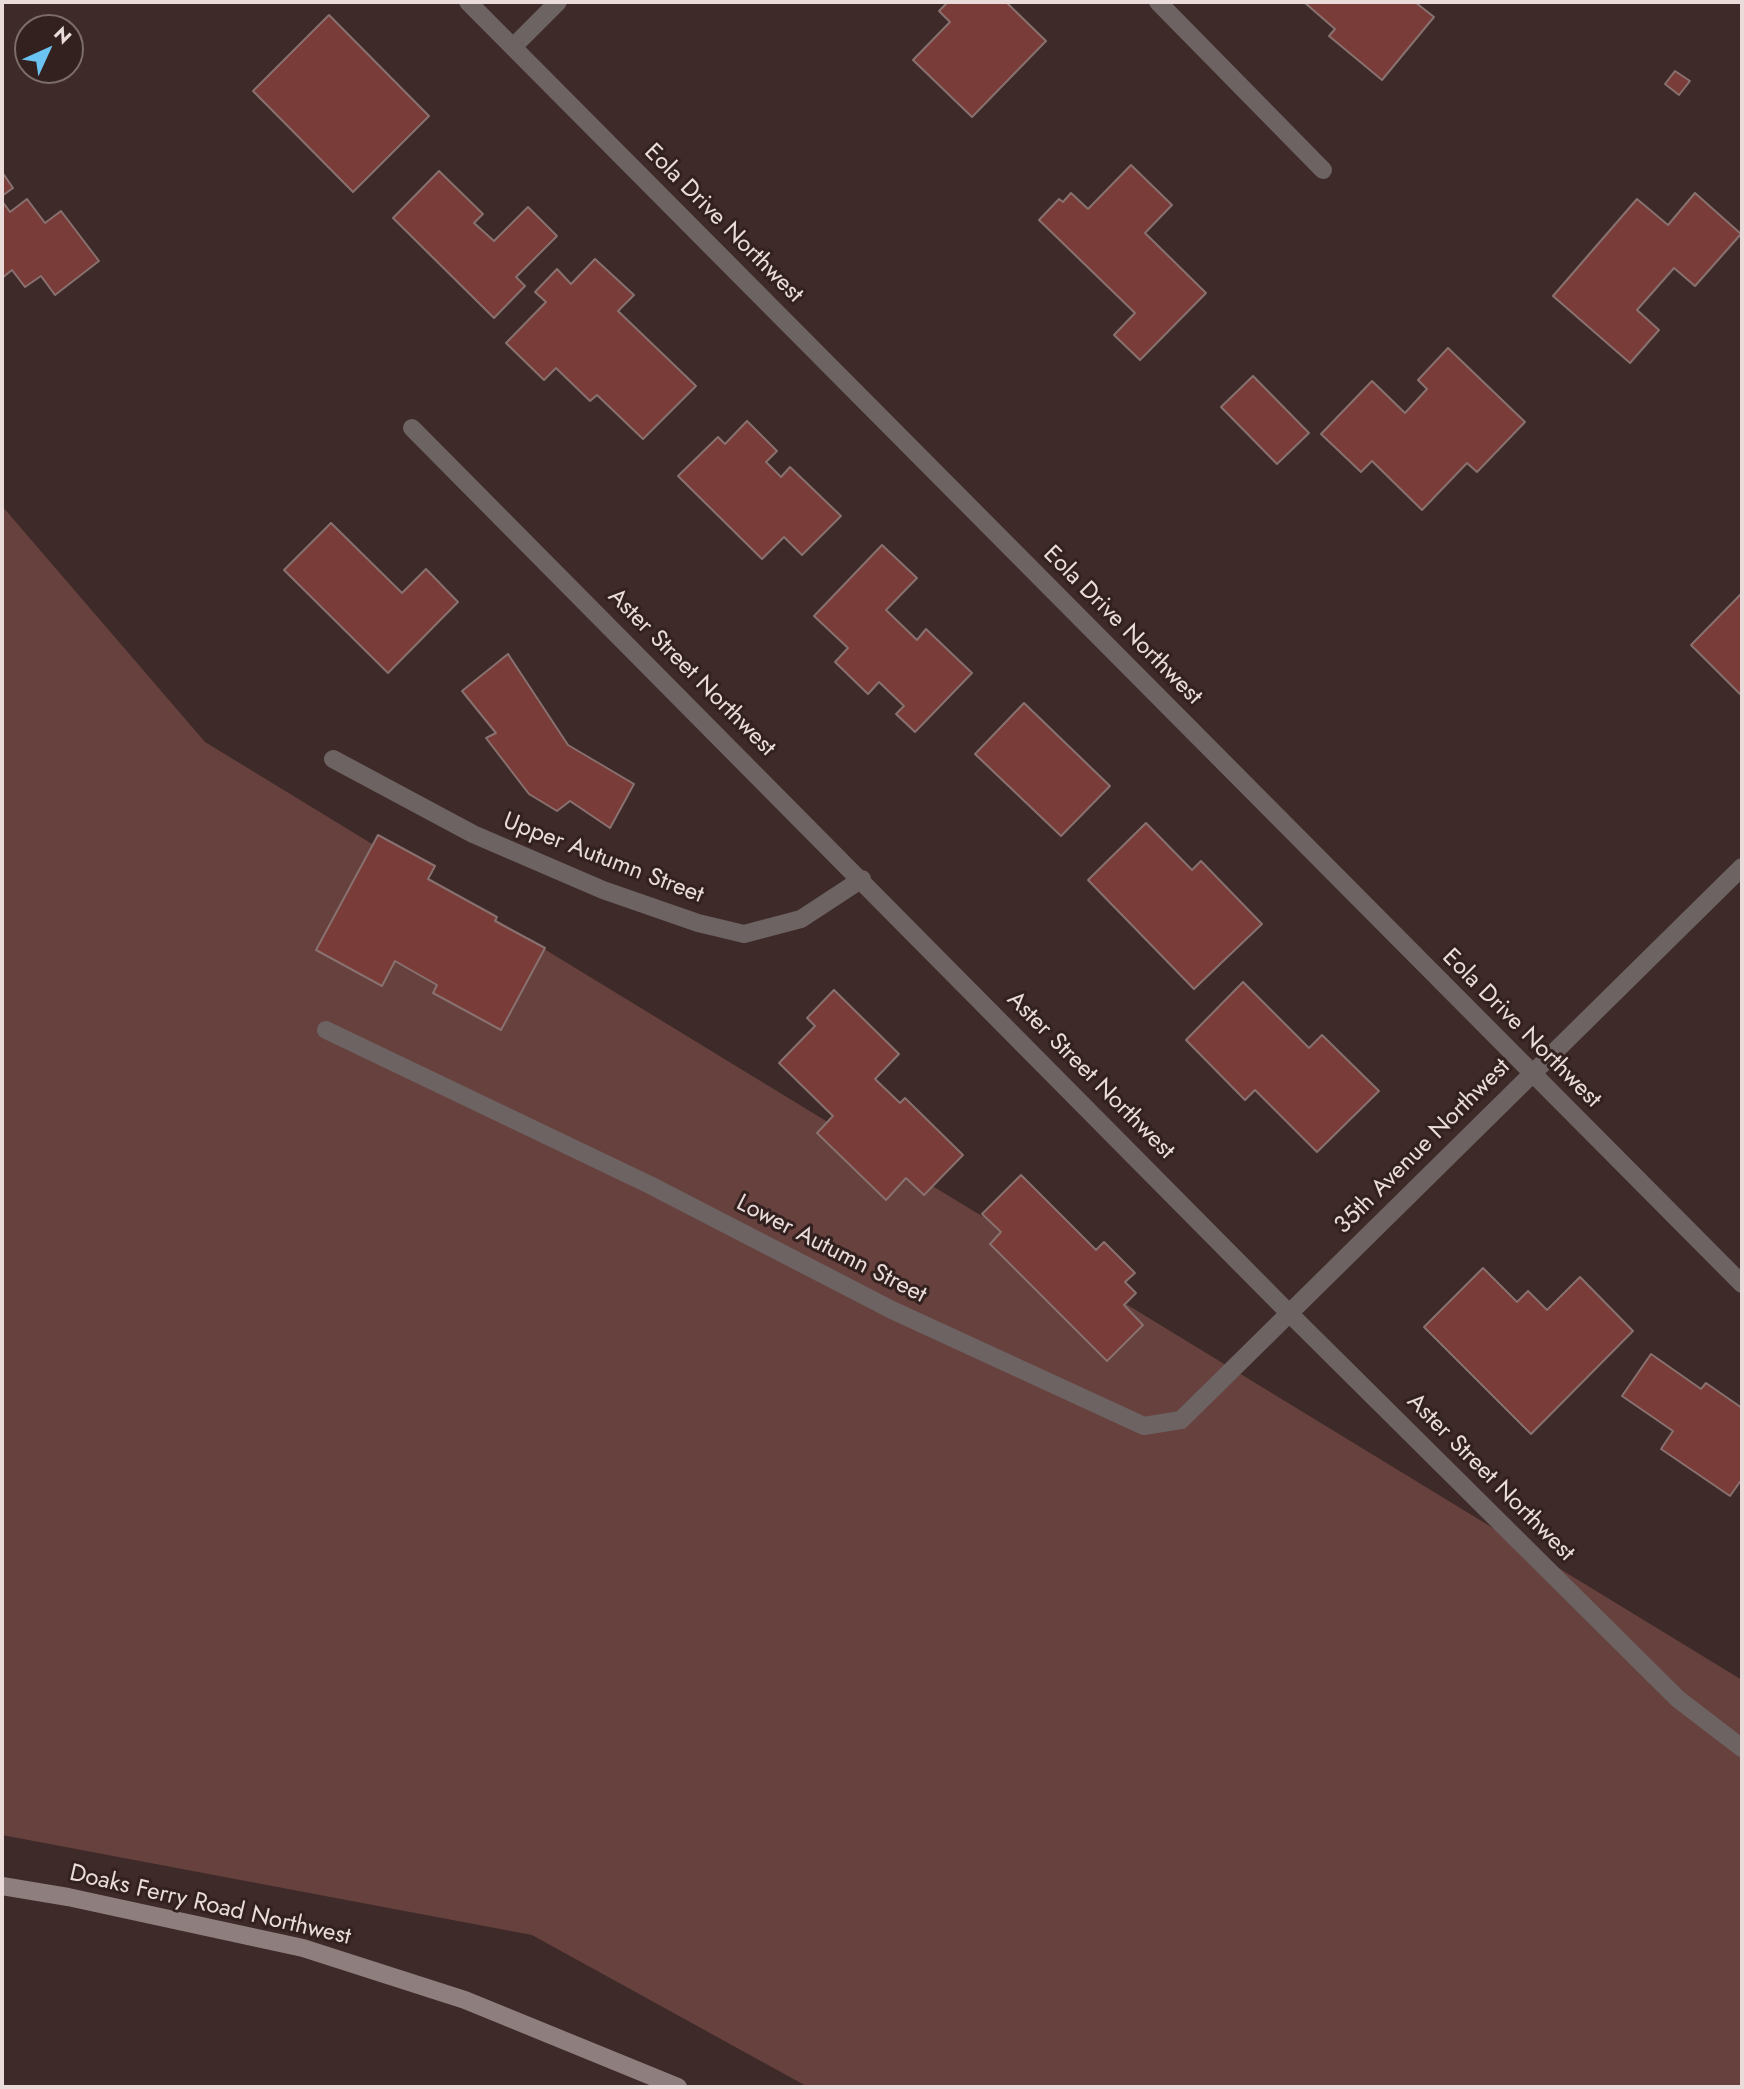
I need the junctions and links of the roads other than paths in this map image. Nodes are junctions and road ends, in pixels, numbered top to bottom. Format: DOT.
graph roads {
  1 [pos="468,2"];
  2 [pos="558,2"];
  3 [pos="1158,2"];
  4 [pos="513,47"];
  5 [pos="1324,170"];
  6 [pos="412,429"];
  7 [pos="333,759"];
  8 [pos="1742,867"];
  9 [pos="862,879"];
  10 [pos="326,1030"];
  11 [pos="1531,1074"];
  12 [pos="1742,1284"];
  13 [pos="1290,1314"];
  14 [pos="1742,1748"];
  15 [pos="2,1886"];
  16 [pos="678,2087"];
  1 -- 4 [label="street, Eola Drive Northwest"];
  2 -- 4 [label="street"];
  3 -- 5 [label="street"];
  4 -- 11 [label="street, Eola Drive Northwest"];
  6 -- 9 [label="street, Aster Street Northwest"];
  7 -- 9 [label="street, Upper Autumn Street"];
  8 -- 11 [label="street, 35th Avenue Northwest"];
  9 -- 13 [label="street, Aster Street Northwest"];
  10 -- 13 [label="street, Lower Autumn Street"];
  11 -- 12 [label="street, Eola Drive Northwest"];
  11 -- 13 [label="street, 35th Avenue Northwest"];
  13 -- 14 [label="street, Aster Street Northwest"];
  15 -- 16 [label="main road, Doaks Ferry Road Northwest"];
}
